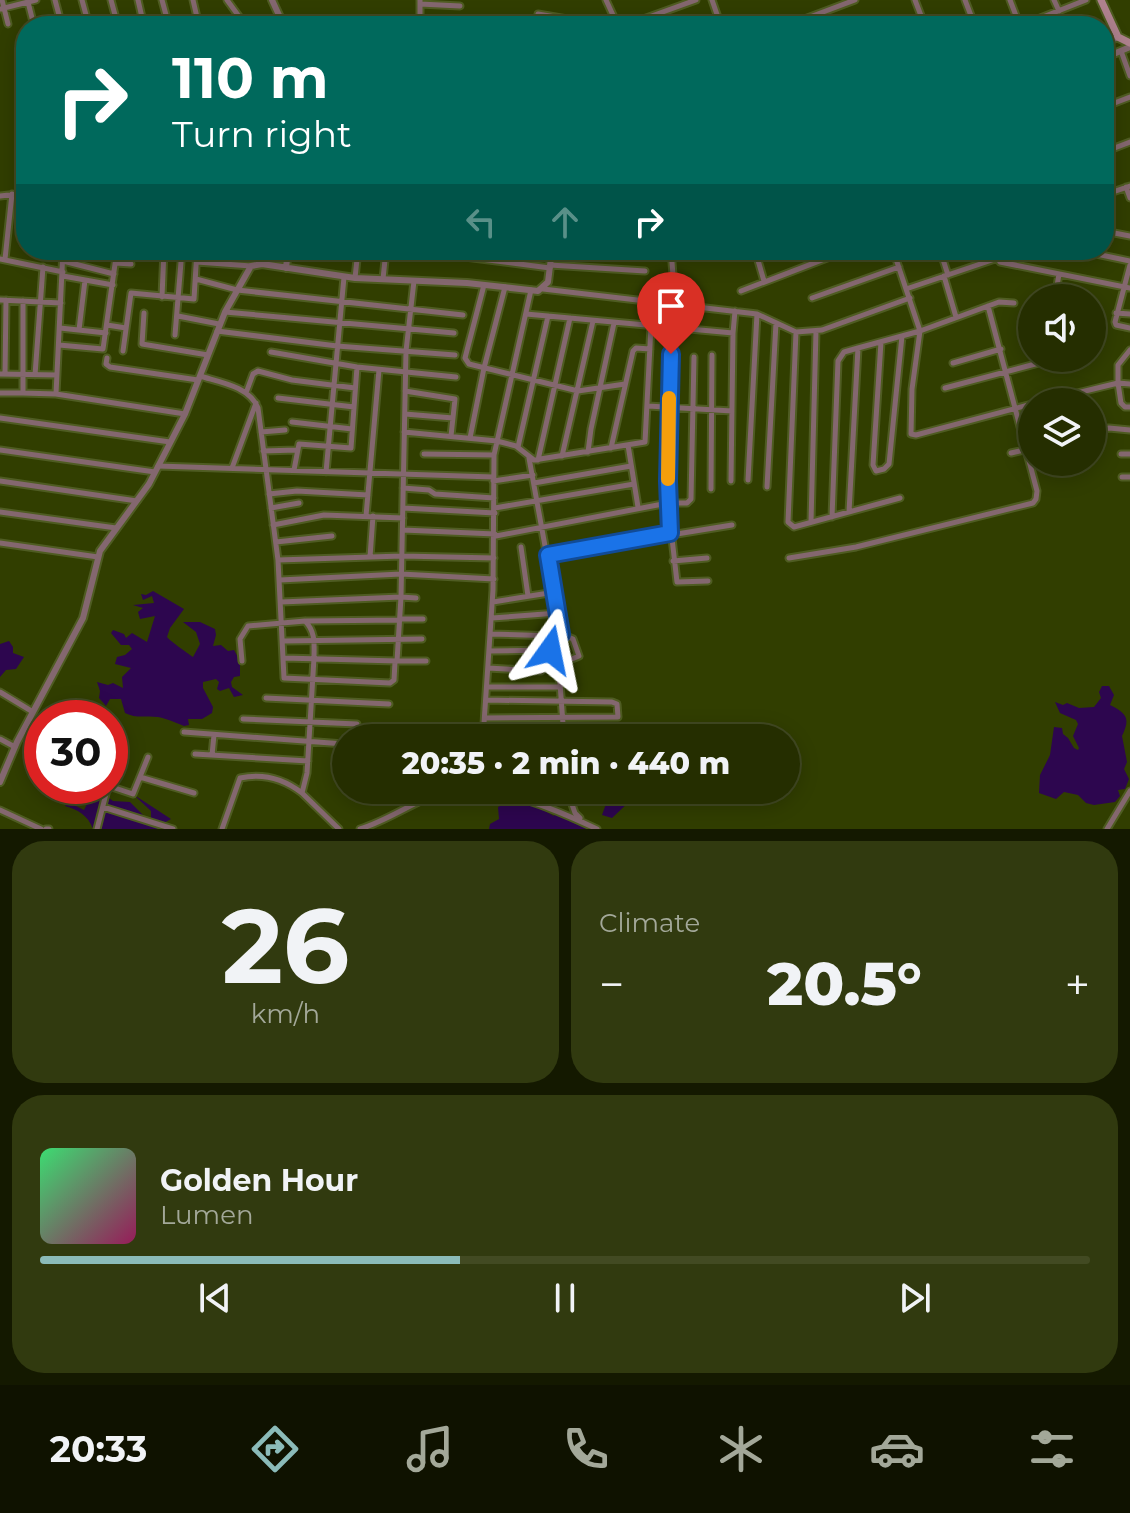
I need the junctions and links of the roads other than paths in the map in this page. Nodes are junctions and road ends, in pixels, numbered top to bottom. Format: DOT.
graph roads {
  1 [pos="2,0"];
  2 [pos="36,0"];
  3 [pos="696,0"];
  4 [pos="855,0"];
  5 [pos="1054,0"];
  6 [pos="1086,0"];
  7 [pos="28,2"];
  8 [pos="420,2"];
  9 [pos="460,6"];
  10 [pos="2,8"];
  11 [pos="1059,11"];
  12 [pos="538,14"];
  13 [pos="32,16"];
  14 [pos="550,16"];
  15 [pos="650,16"];
  16 [pos="813,16"];
  17 [pos="1046,16"];
  18 [pos="8,24"];
  19 [pos="1114,28"];
  20 [pos="1118,37"];
  21 [pos="1114,39"];
  22 [pos="1130,45"];
  23 [pos="1121,51"];
  24 [pos="1114,54"];
  25 [pos="1130,76"];
  26 [pos="1128,186"];
  27 [pos="12,194"];
  28 [pos="16,194"];
  29 [pos="0,196"];
  30 [pos="1130,198"];
  31 [pos="3,259"];
  32 [pos="116,260"];
  33 [pos="164,260"];
  34 [pos="181,260"];
  35 [pos="262,260"];
  36 [pos="287,260"];
  37 [pos="357,260"];
  38 [pos="385,260"];
  39 [pos="493,260"];
  40 [pos="551,260"];
  41 [pos="672,260"];
  42 [pos="758,260"];
  43 [pos="819,260"];
  44 [pos="897,260"];
  45 [pos="942,260"];
  46 [pos="992,260"];
  47 [pos="999,260"];
  48 [pos="63,261"];
  49 [pos="197,262"];
  50 [pos="116,263"];
  51 [pos="1130,263"];
  52 [pos="131,264"];
  53 [pos="262,264"];
  54 [pos="251,266"];
  55 [pos="550,266"];
  56 [pos="43,267"];
  57 [pos="899,267"];
  58 [pos="286,268"];
  59 [pos="645,271"];
  60 [pos="63,274"];
  61 [pos="114,274"];
  62 [pos="1059,274"];
  63 [pos="946,276"];
  64 [pos="344,277"];
  65 [pos="355,278"];
  66 [pos="196,279"];
  67 [pos="383,279"];
  68 [pos="85,280"];
  69 [pos="414,281"];
  70 [pos="764,281"];
  71 [pos="1057,284"];
  72 [pos="113,285"];
  73 [pos="484,285"];
  74 [pos="505,287"];
  75 [pos="1127,287"];
  76 [pos="543,289"];
  77 [pos="906,289"];
  78 [pos="237,290"];
  79 [pos="531,290"];
  80 [pos="741,291"];
  81 [pos="162,297"];
  82 [pos="179,298"];
  83 [pos="812,298"];
  84 [pos="910,298"];
  85 [pos="3,300"];
  86 [pos="23,301"];
  87 [pos="342,301"];
  88 [pos="39,302"];
  89 [pos="61,303"];
  90 [pos="1014,303"];
  91 [pos="676,306"];
  92 [pos="988,306"];
  93 [pos="411,309"];
  94 [pos="735,311"];
  95 [pos="225,312"];
  96 [pos="144,313"];
  97 [pos="1116,313"];
  98 [pos="526,314"];
  99 [pos="757,314"];
  100 [pos="1130,314"];
  101 [pos="463,315"];
  102 [pos="178,316"];
  103 [pos="548,316"];
  104 [pos="956,317"];
  105 [pos="570,318"];
  106 [pos="593,321"];
  107 [pos="614,323"];
  108 [pos="776,323"];
  109 [pos="340,324"];
  110 [pos="107,325"];
  111 [pos="651,326"];
  112 [pos="218,327"];
  113 [pos="60,328"];
  114 [pos="126,328"];
  115 [pos="672,328"];
  116 [pos="1130,328"];
  117 [pos="408,329"];
  118 [pos="79,330"];
  119 [pos="816,331"];
  120 [pos="920,331"];
  121 [pos="796,332"];
  122 [pos="106,333"];
  123 [pos="454,333"];
  124 [pos="733,333"];
  125 [pos="175,335"];
  126 [pos="902,336"];
  127 [pos="881,342"];
  128 [pos="59,345"];
  129 [pos="337,346"];
  130 [pos="858,348"];
  131 [pos="650,349"];
  132 [pos="1001,349"];
  133 [pos="1130,350"];
  134 [pos="123,351"];
  135 [pos="406,351"];
  136 [pos="271,352"];
  137 [pos="208,355"];
  138 [pos="455,355"];
  139 [pos="712,355"];
  140 [pos="694,357"];
  141 [pos="107,358"];
  142 [pos="953,363"];
  143 [pos="335,364"];
  144 [pos="357,367"];
  145 [pos="484,368"];
  146 [pos="1018,368"];
  147 [pos="379,370"];
  148 [pos="405,371"];
  149 [pos="1007,371"];
  150 [pos="2,374"];
  151 [pos="23,374"];
  152 [pos="35,375"];
  153 [pos="57,375"];
  154 [pos="511,375"];
  155 [pos="456,377"];
  156 [pos="199,378"];
  157 [pos="534,381"];
  158 [pos="1118,383"];
  159 [pos="625,384"];
  160 [pos="1130,384"];
  161 [pos="334,386"];
  162 [pos="555,386"];
  163 [pos="355,388"];
  164 [pos="945,388"];
  165 [pos="1097,388"];
  166 [pos="600,389"];
  167 [pos="405,391"];
  168 [pos="578,391"];
  169 [pos="0,393"];
  170 [pos="23,393"];
  171 [pos="246,393"];
  172 [pos="56,394"];
  173 [pos="278,398"];
  174 [pos="256,403"];
  175 [pos="332,404"];
  176 [pos="648,406"];
  177 [pos="354,407"];
  178 [pos="669,407"];
  179 [pos="1018,407"];
  180 [pos="1130,407"];
  181 [pos="1015,408"];
  182 [pos="692,409"];
  183 [pos="711,410"];
  184 [pos="732,411"];
  185 [pos="185,414"];
  186 [pos="405,414"];
  187 [pos="1018,417"];
  188 [pos="0,418"];
  189 [pos="453,418"];
  190 [pos="292,422"];
  191 [pos="330,426"];
  192 [pos="352,429"];
  193 [pos="1106,429"];
  194 [pos="285,430"];
  195 [pos="1130,430"];
  196 [pos="261,432"];
  197 [pos="404,432"];
  198 [pos="451,436"];
  199 [pos="470,438"];
  200 [pos="497,441"];
  201 [pos="170,442"];
  202 [pos="628,445"];
  203 [pos="328,447"];
  204 [pos="518,447"];
  205 [pos="611,448"];
  206 [pos="0,450"];
  207 [pos="296,450"];
  208 [pos="263,451"];
  209 [pos="1018,451"];
  210 [pos="588,452"];
  211 [pos="1011,453"];
  212 [pos="424,454"];
  213 [pos="1121,454"];
  214 [pos="1130,454"];
  215 [pos="494,455"];
  216 [pos="562,456"];
  217 [pos="529,458"];
  218 [pos="538,460"];
  219 [pos="631,466"];
  220 [pos="232,468"];
  221 [pos="157,469"];
  222 [pos="265,469"];
  223 [pos="294,470"];
  224 [pos="326,472"];
  225 [pos="370,473"];
  226 [pos="404,473"];
  227 [pos="533,475"];
  228 [pos="1034,476"];
  229 [pos="1122,477"];
  230 [pos="1130,477"];
  231 [pos="493,479"];
  232 [pos="748,480"];
  233 [pos="0,481"];
  234 [pos="731,481"];
  235 [pos="534,483"];
  236 [pos="634,484"];
  237 [pos="767,487"];
  238 [pos="403,488"];
  239 [pos="711,489"];
  240 [pos="269,494"];
  241 [pos="368,495"];
  242 [pos="494,498"];
  243 [pos="900,498"];
  244 [pos="137,501"];
  245 [pos="538,502"];
  246 [pos="299,503"];
  247 [pos="668,503"];
  248 [pos="638,507"];
  249 [pos="271,508"];
  250 [pos="403,508"];
  251 [pos="495,510"];
  252 [pos="0,512"];
  253 [pos="849,512"];
  254 [pos="370,516"];
  255 [pos="832,517"];
  256 [pos="403,518"];
  257 [pos="811,522"];
  258 [pos="273,525"];
  259 [pos="732,525"];
  260 [pos="543,527"];
  261 [pos="116,528"];
  262 [pos="403,530"];
  263 [pos="670,533"];
  264 [pos="495,535"];
  265 [pos="332,536"];
  266 [pos="276,542"];
  267 [pos="0,543"];
  268 [pos="521,547"];
  269 [pos="548,555"];
  270 [pos="402,556"];
  271 [pos="98,557"];
  272 [pos="370,557"];
  273 [pos="494,558"];
  274 [pos="707,558"];
  275 [pos="789,558"];
  276 [pos="278,560"];
  277 [pos="673,561"];
  278 [pos="401,574"];
  279 [pos="494,579"];
  280 [pos="280,580"];
  281 [pos="708,581"];
  282 [pos="555,592"];
  283 [pos="528,596"];
  284 [pos="401,597"];
  285 [pos="416,598"];
  286 [pos="281,602"];
  287 [pos="493,602"];
  288 [pos="558,613"];
  289 [pos="492,618"];
  290 [pos="400,619"];
  291 [pos="423,619"];
  292 [pos="305,621"];
  293 [pos="283,622"];
  294 [pos="490,634"];
  295 [pos="559,635"];
  296 [pos="399,639"];
  297 [pos="422,639"];
  298 [pos="284,641"];
  299 [pos="314,641"];
  300 [pos="550,650"];
  301 [pos="489,651"];
  302 [pos="284,658"];
  303 [pos="314,658"];
  304 [pos="242,661"];
  305 [pos="426,661"];
  306 [pos="396,662"];
  307 [pos="554,663"];
  308 [pos="488,668"];
  309 [pos="313,679"];
  310 [pos="487,687"];
  311 [pos="560,687"];
  312 [pos="0,692"];
  313 [pos="266,698"];
  314 [pos="39,700"];
  315 [pos="312,700"];
  316 [pos="486,700"];
  317 [pos="562,702"];
  318 [pos="389,704"];
  319 [pos="24,707"];
  320 [pos="485,718"];
  321 [pos="243,719"];
  322 [pos="563,719"];
  323 [pos="311,721"];
  324 [pos="357,724"];
  325 [pos="484,724"];
  326 [pos="563,724"];
  327 [pos="24,730"];
  328 [pos="184,732"];
  329 [pos="214,735"];
  330 [pos="0,739"];
  331 [pos="309,741"];
  332 [pos="332,743"];
  333 [pos="15,747"];
  334 [pos="195,754"];
  335 [pos="212,755"];
  336 [pos="148,757"];
  337 [pos="308,761"];
  338 [pos="140,777"];
  339 [pos="0,782"];
  340 [pos="1130,791"];
  341 [pos="128,792"];
  342 [pos="194,793"];
  343 [pos="302,793"];
  344 [pos="104,804"];
  345 [pos="415,804"];
  346 [pos="535,804"];
  347 [pos="572,804"];
  348 [pos="103,807"];
  349 [pos="0,810"];
  350 [pos="582,820"];
  351 [pos="45,829"];
  352 [pos="97,829"];
  353 [pos="173,829"];
  354 [pos="222,829"];
  355 [pos="339,829"];
  356 [pos="360,829"];
  357 [pos="597,829"];
  358 [pos="1107,829"];
  1 -- 10 [label="street"];
  2 -- 7 [label="street"];
  3 -- 15 [label="street"];
  4 -- 16 [label="street"];
  5 -- 11 [label="street"];
  6 -- 11 [label="street"];
  7 -- 10 [label="street"];
  7 -- 13 [label="street"];
  8 -- 9 [label="street"];
  10 -- 18 [label="street"];
  11 -- 17 [label="street"];
  12 -- 14 [label="street"];
  19 -- 20 [label="main road"];
  20 -- 21 [label="street"];
  20 -- 22 [label="main road"];
  22 -- 23 [label="street"];
  23 -- 24 [label="street"];
  23 -- 25 [label="street"];
  26 -- 30 [label="street"];
  27 -- 28 [label="street"];
  27 -- 29 [label="street"];
  27 -- 31 [label="street"];
  31 -- 56 [label="street"];
  32 -- 50 [label="street"];
  33 -- 81 [label="street"];
  34 -- 82 [label="street"];
  35 -- 53 [label="street"];
  36 -- 58 [label="street"];
  37 -- 65 [label="street"];
  38 -- 67 [label="street"];
  39 -- 55 [label="street"];
  40 -- 55 [label="street"];
  41 -- 91 [label="street"];
  42 -- 70 [label="street"];
  43 -- 70 [label="street"];
  44 -- 57 [label="street"];
  45 -- 63 [label="street"];
  46 -- 63 [label="street"];
  47 -- 62 [label="street"];
  48 -- 60 [label="street"];
  48 -- 61 [label="street"];
  49 -- 54 [label="street"];
  49 -- 66 [label="street"];
  50 -- 52 [label="street"];
  50 -- 61 [label="street"];
  51 -- 75 [label="street"];
  53 -- 54 [label="street"];
  53 -- 58 [label="street"];
  54 -- 78 [label="street"];
  55 -- 59 [label="street"];
  55 -- 76 [label="street"];
  56 -- 60 [label="street"];
  56 -- 88 [label="street"];
  57 -- 77 [label="street"];
  57 -- 83 [label="street"];
  58 -- 64 [label="street"];
  60 -- 68 [label="street"];
  60 -- 89 [label="street"];
  61 -- 72 [label="street"];
  62 -- 71 [label="street"];
  62 -- 75 [label="street"];
  63 -- 77 [label="street"];
  63 -- 104 [label="street"];
  64 -- 65 [label="street"];
  64 -- 87 [label="street"];
  65 -- 67 [label="street"];
  66 -- 78 [label="street"];
  66 -- 82 [label="street"];
  67 -- 69 [label="street"];
  68 -- 72 [label="street"];
  68 -- 118 [label="street"];
  69 -- 73 [label="street"];
  69 -- 93 [label="street"];
  70 -- 80 [label="street"];
  72 -- 110 [label="street"];
  73 -- 74 [label="street"];
  73 -- 145 [label="street"];
  74 -- 79 [label="street"];
  74 -- 145 [label="street"];
  75 -- 97 [label="street"];
  76 -- 79 [label="street"];
  76 -- 91 [label="street"];
  77 -- 84 [label="street"];
  78 -- 87 [label="street"];
  78 -- 95 [label="street"];
  79 -- 98 [label="street"];
  81 -- 82 [label="street"];
  81 -- 114 [label="street"];
  82 -- 102 [label="street"];
  84 -- 119 [label="street"];
  84 -- 120 [label="street"];
  85 -- 86 [label="street"];
  85 -- 150 [label="street"];
  86 -- 88 [label="street"];
  86 -- 151 [label="street"];
  87 -- 93 [label="street"];
  87 -- 109 [label="street"];
  88 -- 89 [label="street"];
  88 -- 152 [label="street"];
  89 -- 113 [label="street"];
  90 -- 92 [label="street"];
  91 -- 94 [label="street"];
  91 -- 115 [label="street"];
  92 -- 104 [label="street"];
  92 -- 132 [label="street"];
  93 -- 101 [label="street"];
  93 -- 117 [label="street"];
  94 -- 99 [label="street"];
  94 -- 124 [label="street"];
  95 -- 109 [label="street"];
  95 -- 112 [label="street"];
  96 -- 137 [label="street"];
  97 -- 100 [label="street"];
  97 -- 116 [label="street"];
  98 -- 103 [label="street"];
  98 -- 154 [label="street"];
  99 -- 108 [label="street"];
  99 -- 232 [label="street"];
  102 -- 112 [label="street"];
  102 -- 125 [label="street"];
  103 -- 105 [label="street"];
  103 -- 157 [label="street"];
  104 -- 120 [label="street"];
  105 -- 106 [label="street"];
  105 -- 162 [label="street"];
  106 -- 107 [label="street"];
  106 -- 168 [label="street"];
  107 -- 111 [label="street"];
  107 -- 166 [label="street"];
  108 -- 121 [label="street"];
  108 -- 237 [label="street"];
  109 -- 117 [label="street"];
  109 -- 129 [label="street"];
  110 -- 114 [label="street"];
  110 -- 122 [label="street"];
  111 -- 115 [label="street"];
  111 -- 131 [label="street"];
  112 -- 129 [label="street"];
  112 -- 137 [label="street"];
  113 -- 118 [label="street"];
  113 -- 128 [label="street"];
  114 -- 134 [label="street"];
  115 -- 124 [label="street"];
  115 -- 178 [label="street"];
  117 -- 123 [label="street"];
  117 -- 135 [label="street"];
  118 -- 122 [label="street"];
  119 -- 121 [label="street"];
  119 -- 257 [label="street"];
  120 -- 126 [label="street"];
  120 -- 181 [label="street"];
  121 -- 257 [label="street"];
  122 -- 128 [label="street"];
  124 -- 184 [label="street"];
  126 -- 127 [label="street"];
  126 -- 127 [label="street"];
  127 -- 130 [label="street"];
  128 -- 153 [label="street"];
  129 -- 135 [label="street"];
  129 -- 143 [label="street"];
  130 -- 253 [label="street"];
  130 -- 255 [label="street"];
  131 -- 159 [label="street"];
  131 -- 176 [label="street"];
  132 -- 142 [label="street"];
  132 -- 149 [label="street"];
  133 -- 158 [label="street"];
  135 -- 138 [label="street"];
  135 -- 148 [label="street"];
  136 -- 143 [label="street"];
  137 -- 156 [label="street"];
  139 -- 183 [label="street"];
  140 -- 182 [label="street"];
  141 -- 156 [label="street"];
  143 -- 144 [label="street"];
  143 -- 161 [label="street"];
  144 -- 147 [label="street"];
  144 -- 163 [label="street"];
  145 -- 154 [label="street"];
  145 -- 199 [label="street"];
  146 -- 149 [label="street"];
  147 -- 148 [label="street"];
  147 -- 225 [label="street"];
  148 -- 155 [label="street"];
  148 -- 167 [label="street"];
  149 -- 164 [label="street"];
  149 -- 181 [label="street"];
  150 -- 151 [label="street"];
  151 -- 152 [label="street"];
  151 -- 170 [label="street"];
  152 -- 153 [label="street"];
  153 -- 172 [label="street"];
  154 -- 157 [label="street"];
  154 -- 200 [label="street"];
  156 -- 171 [label="street"];
  156 -- 185 [label="street"];
  157 -- 162 [label="street"];
  157 -- 204 [label="street"];
  158 -- 160 [label="street"];
  158 -- 165 [label="street"];
  158 -- 180 [label="street"];
  159 -- 166 [label="street"];
  159 -- 205 [label="street"];
  161 -- 163 [label="street"];
  161 -- 171 [label="street"];
  161 -- 175 [label="street"];
  162 -- 168 [label="street"];
  162 -- 218 [label="street"];
  163 -- 177 [label="street"];
  166 -- 168 [label="street"];
  166 -- 210 [label="street"];
  167 -- 186 [label="street"];
  167 -- 189 [label="street"];
  168 -- 216 [label="street"];
  169 -- 170 [label="street"];
  170 -- 172 [label="street"];
  171 -- 174 [label="street"];
  172 -- 185 [label="street"];
  173 -- 175 [label="street"];
  174 -- 196 [label="street"];
  174 -- 220 [label="street"];
  175 -- 177 [label="street"];
  175 -- 191 [label="street"];
  176 -- 178 [label="street"];
  176 -- 202 [label="street"];
  177 -- 192 [label="street"];
  178 -- 182 [label="street"];
  178 -- 247 [label="street"];
  179 -- 181 [label="street"];
  181 -- 187 [label="street"];
  182 -- 183 [label="street"];
  182 -- 247 [label="street"];
  183 -- 184 [label="street"];
  183 -- 239 [label="street"];
  184 -- 234 [label="street"];
  185 -- 201 [label="street"];
  186 -- 189 [label="street"];
  186 -- 197 [label="street"];
  188 -- 201 [label="street"];
  189 -- 198 [label="street"];
  190 -- 191 [label="street"];
  191 -- 192 [label="street"];
  191 -- 203 [label="street"];
  192 -- 203 [label="street"];
  193 -- 195 [label="street"];
  194 -- 196 [label="street"];
  196 -- 208 [label="street"];
  197 -- 198 [label="street"];
  197 -- 226 [label="street"];
  198 -- 199 [label="street"];
  199 -- 200 [label="street"];
  200 -- 204 [label="street"];
  200 -- 215 [label="street"];
  201 -- 221 [label="street"];
  202 -- 205 [label="street"];
  202 -- 219 [label="street"];
  203 -- 207 [label="street"];
  203 -- 224 [label="street"];
  204 -- 217 [label="street"];
  205 -- 210 [label="street"];
  206 -- 221 [label="street"];
  207 -- 208 [label="street"];
  207 -- 223 [label="street"];
  208 -- 222 [label="street"];
  209 -- 211 [label="street"];
  210 -- 216 [label="street"];
  212 -- 215 [label="street"];
  213 -- 214 [label="street"];
  215 -- 231 [label="street"];
  216 -- 218 [label="street"];
  217 -- 218 [label="street"];
  217 -- 227 [label="street"];
  219 -- 235 [label="street"];
  219 -- 236 [label="street"];
  220 -- 221 [label="street"];
  220 -- 222 [label="street"];
  221 -- 244 [label="street"];
  222 -- 223 [label="street"];
  222 -- 240 [label="street"];
  223 -- 224 [label="street"];
  224 -- 225 [label="street"];
  225 -- 226 [label="street"];
  225 -- 241 [label="street"];
  226 -- 231 [label="street"];
  226 -- 238 [label="street"];
  227 -- 231 [label="street"];
  227 -- 235 [label="street"];
  228 -- 275 [label="street"];
  229 -- 230 [label="street"];
  231 -- 242 [label="street"];
  233 -- 244 [label="street"];
  235 -- 245 [label="street"];
  236 -- 245 [label="street"];
  236 -- 248 [label="street"];
  238 -- 242 [label="street"];
  238 -- 250 [label="street"];
  240 -- 241 [label="street"];
  240 -- 249 [label="street"];
  241 -- 254 [label="street"];
  242 -- 251 [label="street"];
  243 -- 253 [label="street"];
  244 -- 261 [label="street"];
  245 -- 251 [label="street"];
  245 -- 260 [label="street"];
  246 -- 249 [label="street"];
  247 -- 248 [label="street"];
  247 -- 263 [label="street"];
  248 -- 260 [label="street"];
  249 -- 258 [label="street"];
  250 -- 251 [label="street"];
  250 -- 256 [label="street"];
  251 -- 264 [label="street"];
  252 -- 261 [label="street"];
  253 -- 255 [label="street"];
  254 -- 256 [label="street"];
  254 -- 258 [label="street"];
  254 -- 272 [label="street"];
  255 -- 257 [label="street"];
  256 -- 262 [label="street"];
  258 -- 266 [label="street"];
  259 -- 263 [label="street"];
  260 -- 264 [label="street"];
  260 -- 269 [label="street"];
  261 -- 271 [label="street"];
  262 -- 264 [label="street"];
  262 -- 270 [label="street"];
  263 -- 269 [label="street"];
  263 -- 277 [label="street"];
  264 -- 273 [label="street"];
  265 -- 266 [label="street"];
  266 -- 276 [label="street"];
  267 -- 271 [label="street"];
  268 -- 283 [label="street"];
  269 -- 282 [label="street"];
  270 -- 272 [label="street"];
  270 -- 273 [label="street"];
  270 -- 278 [label="street"];
  271 -- 314 [label="street"];
  272 -- 276 [label="street"];
  273 -- 279 [label="street"];
  274 -- 277 [label="street"];
  276 -- 280 [label="street"];
  277 -- 281 [label="street"];
  278 -- 279 [label="street"];
  278 -- 280 [label="street"];
  278 -- 284 [label="street"];
  279 -- 287 [label="street"];
  280 -- 286 [label="street"];
  282 -- 283 [label="street"];
  282 -- 288 [label="street"];
  283 -- 287 [label="street"];
  284 -- 285 [label="street"];
  284 -- 286 [label="street"];
  284 -- 290 [label="street"];
  286 -- 293 [label="street"];
  287 -- 289 [label="street"];
  288 -- 289 [label="street"];
  288 -- 295 [label="street"];
  289 -- 294 [label="street"];
  290 -- 291 [label="street"];
  290 -- 292 [label="street"];
  290 -- 296 [label="street"];
  292 -- 293 [label="street"];
  292 -- 299 [label="street"];
  293 -- 298 [label="street"];
  293 -- 304 [label="street"];
  294 -- 295 [label="street"];
  294 -- 301 [label="street"];
  295 -- 300 [label="street"];
  295 -- 307 [label="street"];
  296 -- 297 [label="street"];
  296 -- 299 [label="street"];
  296 -- 306 [label="street"];
  298 -- 299 [label="street"];
  298 -- 302 [label="street"];
  299 -- 303 [label="street"];
  300 -- 301 [label="street"];
  300 -- 307 [label="street"];
  301 -- 308 [label="street"];
  302 -- 303 [label="street"];
  302 -- 309 [label="street"];
  303 -- 306 [label="street"];
  303 -- 309 [label="street"];
  305 -- 306 [label="street"];
  306 -- 309 [label="street"];
  307 -- 308 [label="street"];
  307 -- 311 [label="street"];
  308 -- 310 [label="street"];
  309 -- 315 [label="street"];
  310 -- 311 [label="street"];
  310 -- 316 [label="street"];
  311 -- 317 [label="street"];
  312 -- 319 [label="street"];
  313 -- 315 [label="street"];
  315 -- 318 [label="street"];
  315 -- 323 [label="street"];
  316 -- 317 [label="street"];
  316 -- 320 [label="street"];
  317 -- 322 [label="street"];
  317 -- 322 [label="street"];
  320 -- 322 [label="street"];
  320 -- 325 [label="street"];
  321 -- 323 [label="street"];
  322 -- 326 [label="street"];
  323 -- 324 [label="street"];
  323 -- 331 [label="street"];
  327 -- 333 [label="street"];
  328 -- 329 [label="street"];
  329 -- 331 [label="street"];
  329 -- 335 [label="street"];
  330 -- 333 [label="street"];
  331 -- 332 [label="street"];
  331 -- 337 [label="street"];
  333 -- 339 [label="street"];
  334 -- 335 [label="street"];
  335 -- 337 [label="street"];
  336 -- 338 [label="street"];
  337 -- 343 [label="street"];
  338 -- 341 [label="street"];
  338 -- 342 [label="street"];
  340 -- 358 [label="street"];
  343 -- 354 [label="street"];
  343 -- 355 [label="street"];
  344 -- 348 [label="street"];
  345 -- 356 [label="street"];
  346 -- 350 [label="street"];
  347 -- 350 [label="street"];
  348 -- 352 [label="street"];
  348 -- 353 [label="street"];
  349 -- 351 [label="street"];
  350 -- 357 [label="street"];
}
